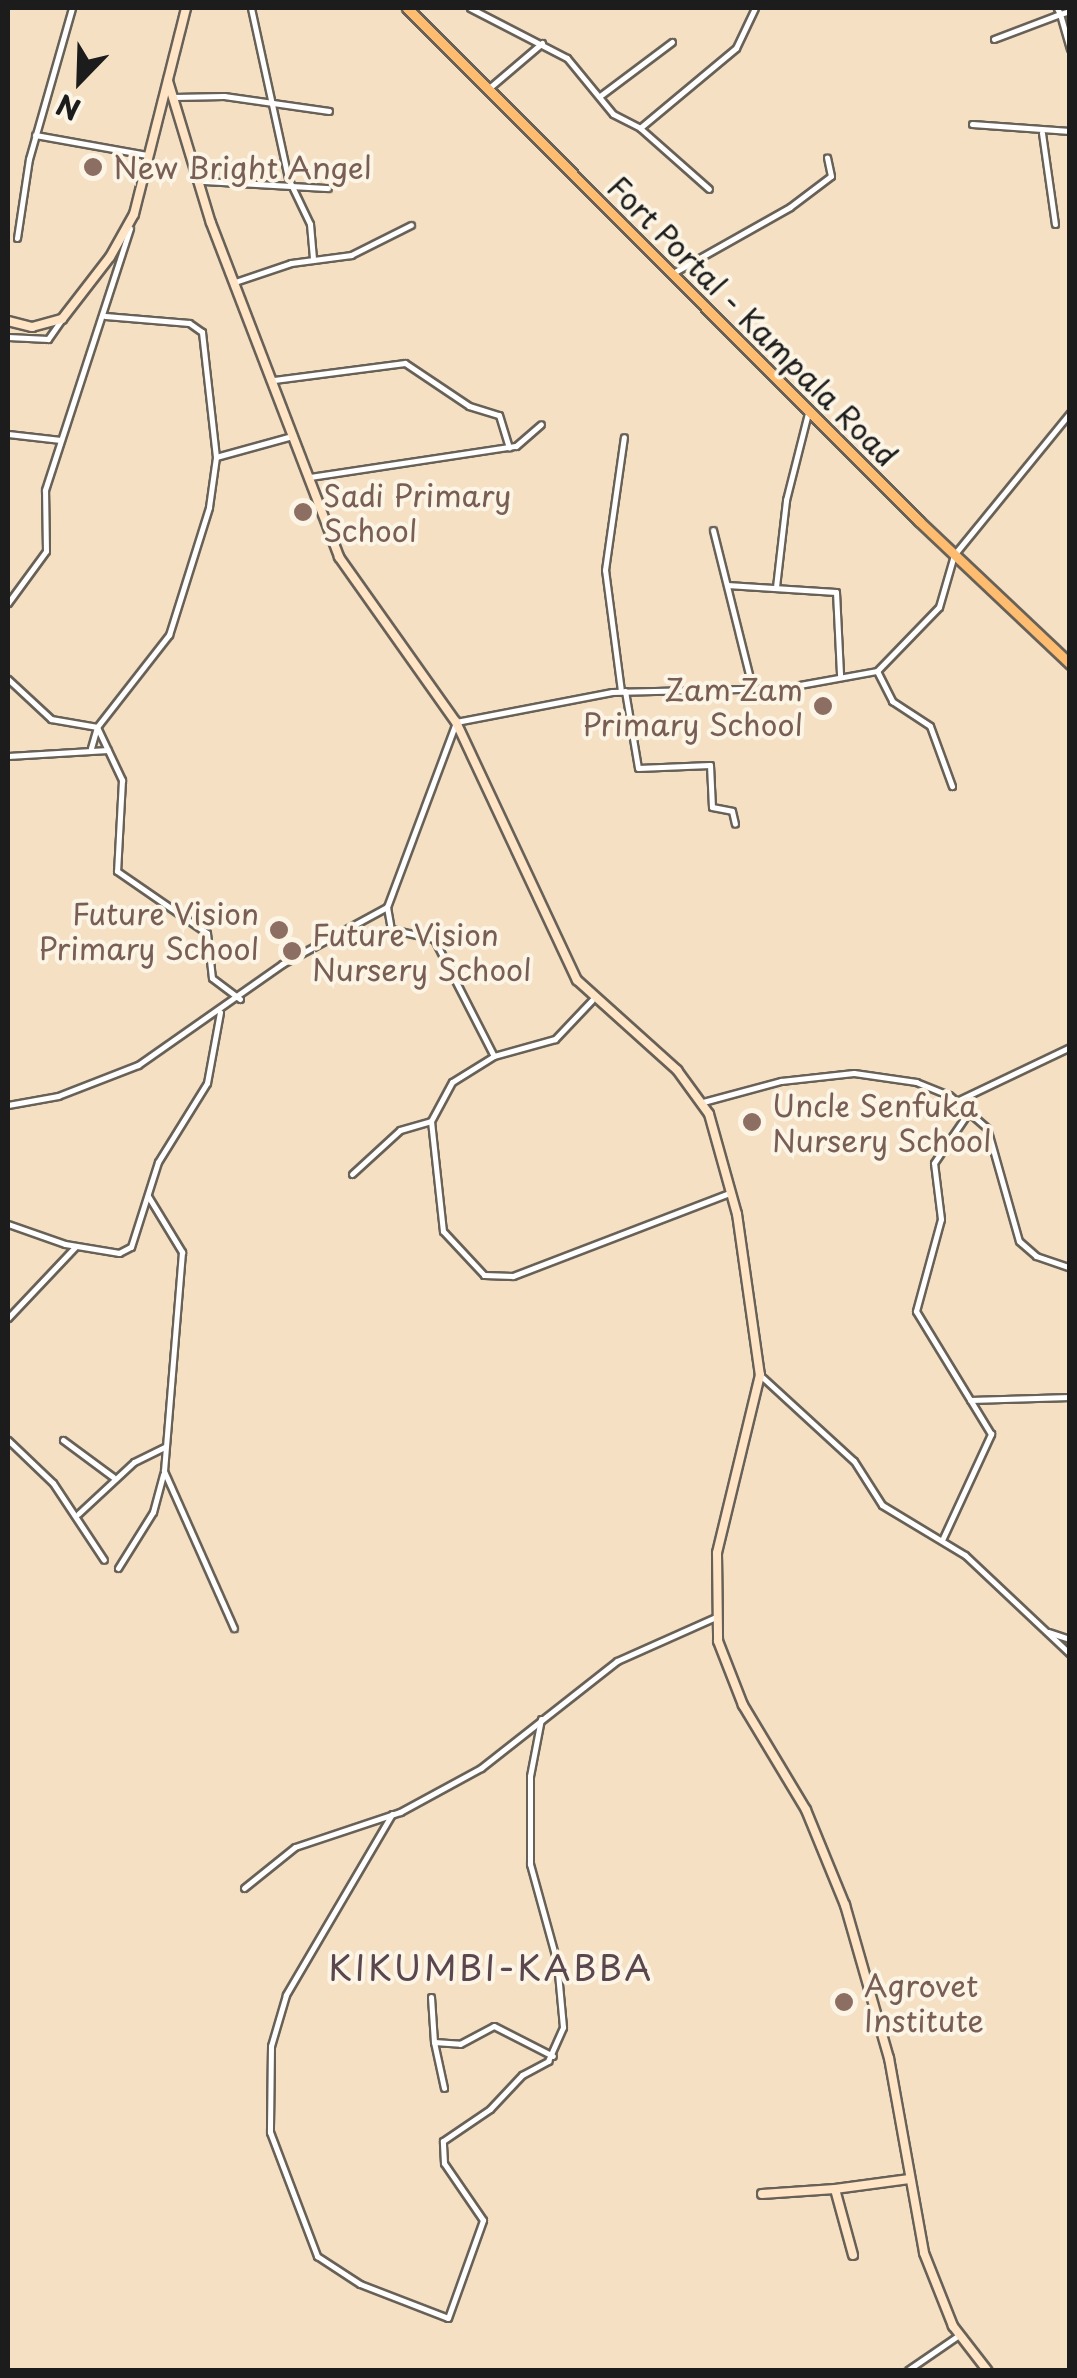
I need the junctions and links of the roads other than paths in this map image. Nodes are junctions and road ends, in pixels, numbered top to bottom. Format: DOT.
graph roads {
  1 [pos="72,8"];
  2 [pos="186,8"];
  3 [pos="251,8"];
  4 [pos="407,8"];
  5 [pos="470,8"];
  6 [pos="755,8"];
  7 [pos="1059,11"];
  8 [pos="1070,11"];
  9 [pos="994,38"];
  10 [pos="672,42"];
  11 [pos="542,43"];
  12 [pos="1070,49"];
  13 [pos="168,81"];
  14 [pos="488,89"];
  15 [pos="600,96"];
  16 [pos="174,97"];
  17 [pos="274,106"];
  18 [pos="329,111"];
  19 [pos="972,124"];
  20 [pos="640,128"];
  21 [pos="1070,131"];
  22 [pos="1042,133"];
  23 [pos="35,135"];
  24 [pos="150,156"];
  25 [pos="827,157"];
  26 [pos="202,181"];
  27 [pos="290,184"];
  28 [pos="328,188"];
  29 [pos="709,189"];
  30 [pos="134,214"];
  31 [pos="1054,224"];
  32 [pos="411,225"];
  33 [pos="17,238"];
  34 [pos="313,258"];
  35 [pos="674,273"];
  36 [pos="235,282"];
  37 [pos="105,316"];
  38 [pos="62,320"];
  39 [pos="8,321"];
  40 [pos="8,336"];
  41 [pos="274,380"];
  42 [pos="809,408"];
  43 [pos="1070,413"];
  44 [pos="541,424"];
  45 [pos="8,434"];
  46 [pos="292,436"];
  47 [pos="624,437"];
  48 [pos="61,440"];
  49 [pos="510,448"];
  50 [pos="216,458"];
  51 [pos="310,477"];
  52 [pos="713,530"];
  53 [pos="954,555"];
  54 [pos="727,585"];
  55 [pos="776,587"];
  56 [pos="8,603"];
  57 [pos="1070,664"];
  58 [pos="878,671"];
  59 [pos="840,676"];
  60 [pos="8,678"];
  61 [pos="752,686"];
  62 [pos="623,691"];
  63 [pos="456,722"];
  64 [pos="97,727"];
  65 [pos="91,748"];
  66 [pos="108,750"];
  67 [pos="8,756"];
  68 [pos="952,786"];
  69 [pos="735,824"];
  70 [pos="386,907"];
  71 [pos="240,999"];
  72 [pos="592,1000"];
  73 [pos="220,1012"];
  74 [pos="1070,1047"];
  75 [pos="494,1056"];
  76 [pos="959,1100"];
  77 [pos="703,1102"];
  78 [pos="8,1105"];
  79 [pos="970,1110"];
  80 [pos="431,1121"];
  81 [pos="352,1174"];
  82 [pos="732,1192"];
  83 [pos="148,1196"];
  84 [pos="8,1224"];
  85 [pos="76,1246"];
  86 [pos="1070,1268"];
  87 [pos="8,1318"];
  88 [pos="760,1375"];
  89 [pos="1070,1397"];
  90 [pos="970,1400"];
  91 [pos="8,1440"];
  92 [pos="63,1440"];
  93 [pos="165,1447"];
  94 [pos="164,1471"];
  95 [pos="114,1477"];
  96 [pos="77,1515"];
  97 [pos="943,1538"];
  98 [pos="104,1560"];
  99 [pos="118,1568"];
  100 [pos="716,1617"];
  101 [pos="234,1628"];
  102 [pos="1046,1632"];
  103 [pos="1070,1639"];
  104 [pos="1070,1654"];
  105 [pos="542,1719"];
  106 [pos="392,1814"];
  107 [pos="244,1888"];
  108 [pos="431,1997"];
  109 [pos="434,2042"];
  110 [pos="554,2056"];
  111 [pos="444,2088"];
  112 [pos="909,2179"];
  113 [pos="835,2189"];
  114 [pos="762,2194"];
  115 [pos="853,2255"];
  116 [pos="958,2336"];
  117 [pos="908,2370"];
  118 [pos="987,2370"];
  1 -- 23 [label="street"];
  2 -- 13 [label="street"];
  3 -- 17 [label="street"];
  4 -- 14 [label="main road, Fort Portal - Kampala Road"];
  5 -- 11 [label="street"];
  6 -- 20 [label="street"];
  7 -- 8 [label="street"];
  7 -- 9 [label="street"];
  7 -- 12 [label="street"];
  10 -- 15 [label="street"];
  11 -- 14 [label="street"];
  11 -- 15 [label="street"];
  13 -- 16 [label="street"];
  13 -- 24 [label="street"];
  14 -- 35 [label="main road, Fort Portal - Kampala Road"];
  15 -- 20 [label="street"];
  16 -- 17 [label="street"];
  16 -- 26 [label="street"];
  17 -- 18 [label="street"];
  17 -- 27 [label="street"];
  19 -- 22 [label="street"];
  20 -- 29 [label="street"];
  21 -- 22 [label="street"];
  22 -- 31 [label="street"];
  23 -- 24 [label="street"];
  23 -- 33 [label="street"];
  24 -- 30 [label="street"];
  25 -- 35 [label="street"];
  26 -- 27 [label="street"];
  26 -- 36 [label="street"];
  27 -- 28 [label="street"];
  27 -- 34 [label="street"];
  30 -- 37 [label="street"];
  30 -- 38 [label="street"];
  32 -- 34 [label="street"];
  34 -- 36 [label="street"];
  35 -- 42 [label="main road, Fort Portal - Kampala Road"];
  36 -- 41 [label="street"];
  37 -- 48 [label="street"];
  37 -- 50 [label="street"];
  38 -- 39 [label="street"];
  38 -- 40 [label="street"];
  41 -- 46 [label="street"];
  41 -- 49 [label="street"];
  42 -- 53 [label="main road, Fort Portal - Kampala Road"];
  42 -- 55 [label="street"];
  43 -- 53 [label="street"];
  44 -- 49 [label="street"];
  45 -- 48 [label="street"];
  46 -- 50 [label="street"];
  46 -- 51 [label="street"];
  47 -- 62 [label="street"];
  48 -- 56 [label="street"];
  49 -- 51 [label="street"];
  50 -- 64 [label="street"];
  51 -- 63 [label="street"];
  52 -- 54 [label="street"];
  53 -- 57 [label="main road, Fort Portal - Kampala Road"];
  53 -- 58 [label="street"];
  54 -- 55 [label="street"];
  54 -- 61 [label="street"];
  55 -- 59 [label="street"];
  58 -- 59 [label="street"];
  58 -- 68 [label="street"];
  59 -- 61 [label="street"];
  60 -- 64 [label="street"];
  61 -- 62 [label="street"];
  62 -- 63 [label="street"];
  62 -- 69 [label="street"];
  63 -- 70 [label="street"];
  63 -- 72 [label="street"];
  64 -- 65 [label="street"];
  64 -- 66 [label="street"];
  65 -- 66 [label="street"];
  65 -- 67 [label="street"];
  66 -- 71 [label="street"];
  70 -- 71 [label="street"];
  70 -- 75 [label="street"];
  71 -- 73 [label="street"];
  72 -- 75 [label="street"];
  72 -- 77 [label="street"];
  73 -- 78 [label="street"];
  73 -- 83 [label="street"];
  74 -- 76 [label="street"];
  75 -- 80 [label="street"];
  76 -- 77 [label="street"];
  76 -- 79 [label="street"];
  77 -- 82 [label="street"];
  79 -- 86 [label="street"];
  79 -- 90 [label="street"];
  80 -- 81 [label="street"];
  80 -- 82 [label="street"];
  82 -- 88 [label="street"];
  83 -- 85 [label="street"];
  83 -- 93 [label="street"];
  84 -- 85 [label="street"];
  85 -- 87 [label="street"];
  88 -- 97 [label="street"];
  88 -- 100 [label="street"];
  89 -- 90 [label="street"];
  90 -- 97 [label="street"];
  91 -- 96 [label="street"];
  92 -- 95 [label="street"];
  93 -- 94 [label="street"];
  93 -- 95 [label="street"];
  94 -- 99 [label="street"];
  94 -- 101 [label="street"];
  95 -- 96 [label="street"];
  96 -- 98 [label="street"];
  97 -- 102 [label="street"];
  100 -- 105 [label="street"];
  100 -- 112 [label="street"];
  102 -- 103 [label="street"];
  102 -- 104 [label="street"];
  105 -- 106 [label="street"];
  105 -- 110 [label="street"];
  106 -- 107 [label="street"];
  106 -- 110 [label="street"];
  108 -- 109 [label="street"];
  109 -- 110 [label="street"];
  109 -- 111 [label="street"];
  112 -- 113 [label="street"];
  112 -- 116 [label="street"];
  113 -- 114 [label="street"];
  113 -- 115 [label="street"];
  116 -- 117 [label="street"];
  116 -- 118 [label="street"];
}
